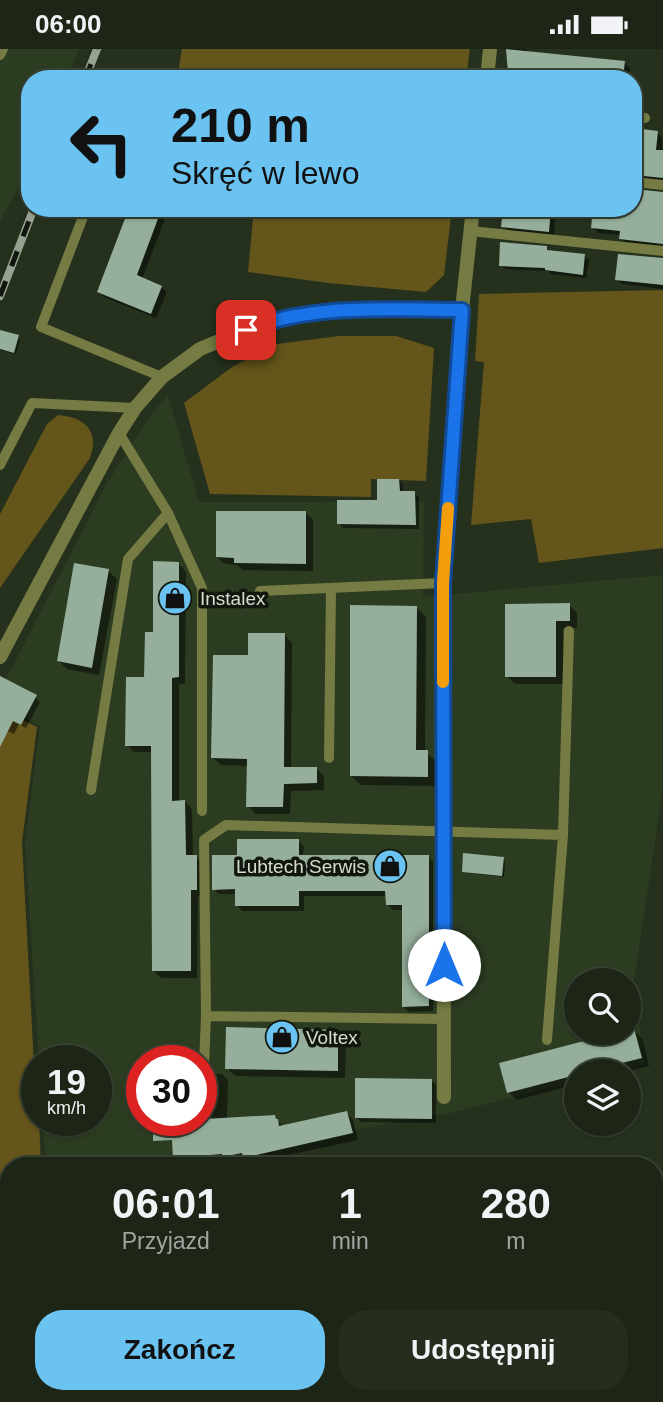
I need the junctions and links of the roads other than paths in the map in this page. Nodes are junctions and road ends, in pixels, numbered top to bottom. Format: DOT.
graph roads {
  1 [pos="3,49"];
  2 [pos="490,49"];
  3 [pos="0,55"];
  4 [pos="488,70"];
  5 [pos="642,118"];
  6 [pos="645,118"];
  7 [pos="642,183"];
  8 [pos="663,185"];
  9 [pos="83,217"];
  10 [pos="472,217"];
  11 [pos="470,230"];
  12 [pos="663,251"];
  13 [pos="462,310"];
  14 [pos="162,377"];
  15 [pos="135,408"];
  16 [pos="119,433"];
  17 [pos="0,465"];
  18 [pos="168,513"];
  19 [pos="443,583"];
  20 [pos="331,588"];
  21 [pos="260,591"];
  22 [pos="569,631"];
  23 [pos="0,657"];
  24 [pos="329,758"];
  25 [pos="91,790"];
  26 [pos="202,811"];
  27 [pos="443,831"];
  28 [pos="562,835"];
  29 [pos="206,1016"];
  30 [pos="444,1019"];
  31 [pos="547,1039"];
  32 [pos="205,1045"];
  33 [pos="444,1097"];
  1 -- 3 [label="lane"];
  2 -- 4 [label="street"];
  5 -- 6 [label="lane"];
  7 -- 8 [label="lane"];
  9 -- 14 [label="lane"];
  10 -- 11 [label="street"];
  11 -- 12 [label="lane"];
  11 -- 13 [label="street"];
  13 -- 14 [label="street"];
  13 -- 19 [label="street"];
  14 -- 15 [label="street"];
  15 -- 16 [label="street"];
  15 -- 17 [label="lane"];
  16 -- 18 [label="lane"];
  16 -- 23 [label="street"];
  18 -- 25 [label="lane"];
  18 -- 26 [label="lane"];
  19 -- 20 [label="lane"];
  19 -- 27 [label="street"];
  20 -- 21 [label="lane"];
  20 -- 24 [label="lane"];
  22 -- 28 [label="lane"];
  27 -- 28 [label="lane"];
  27 -- 29 [label="lane"];
  27 -- 30 [label="street"];
  28 -- 31 [label="lane"];
  29 -- 30 [label="lane"];
  29 -- 32 [label="lane"];
  30 -- 33 [label="street"];
}
